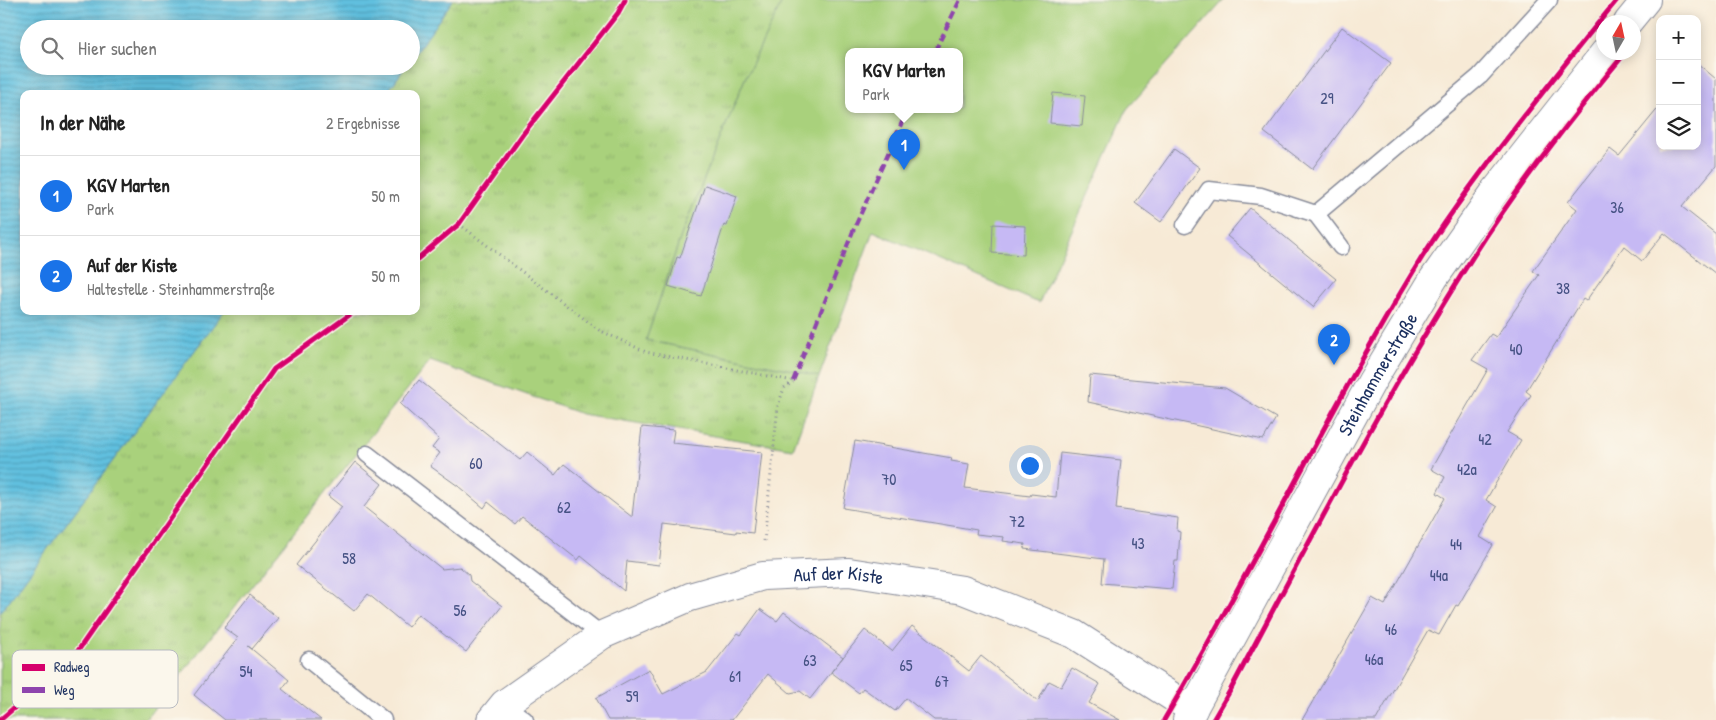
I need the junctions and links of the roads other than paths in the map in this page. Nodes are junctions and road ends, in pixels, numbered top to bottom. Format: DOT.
graph roads {
  1 [pos="1548,0"];
  2 [pos="1646,0"];
  3 [pos="1634,15"];
  4 [pos="1598,60"];
  5 [pos="1316,214"];
  6 [pos="1185,225"];
  7 [pos="1341,246"];
  8 [pos="367,454"];
  9 [pos="602,636"];
  10 [pos="309,660"];
  11 [pos="507,715"];
  12 [pos="1190,715"];
  13 [pos="383,720"];
  1 -- 5 [label="lane"];
  2 -- 3 [label="street"];
  4 -- 12 [label="street, Steinhammerstraße"];
  5 -- 6 [label="lane"];
  5 -- 7 [label="lane"];
  8 -- 9 [label="lane"];
  9 -- 11 [label="street, Auf der Kiste"];
  9 -- 12 [label="street, Auf der Kiste"];
  10 -- 13 [label="lane"];
}
